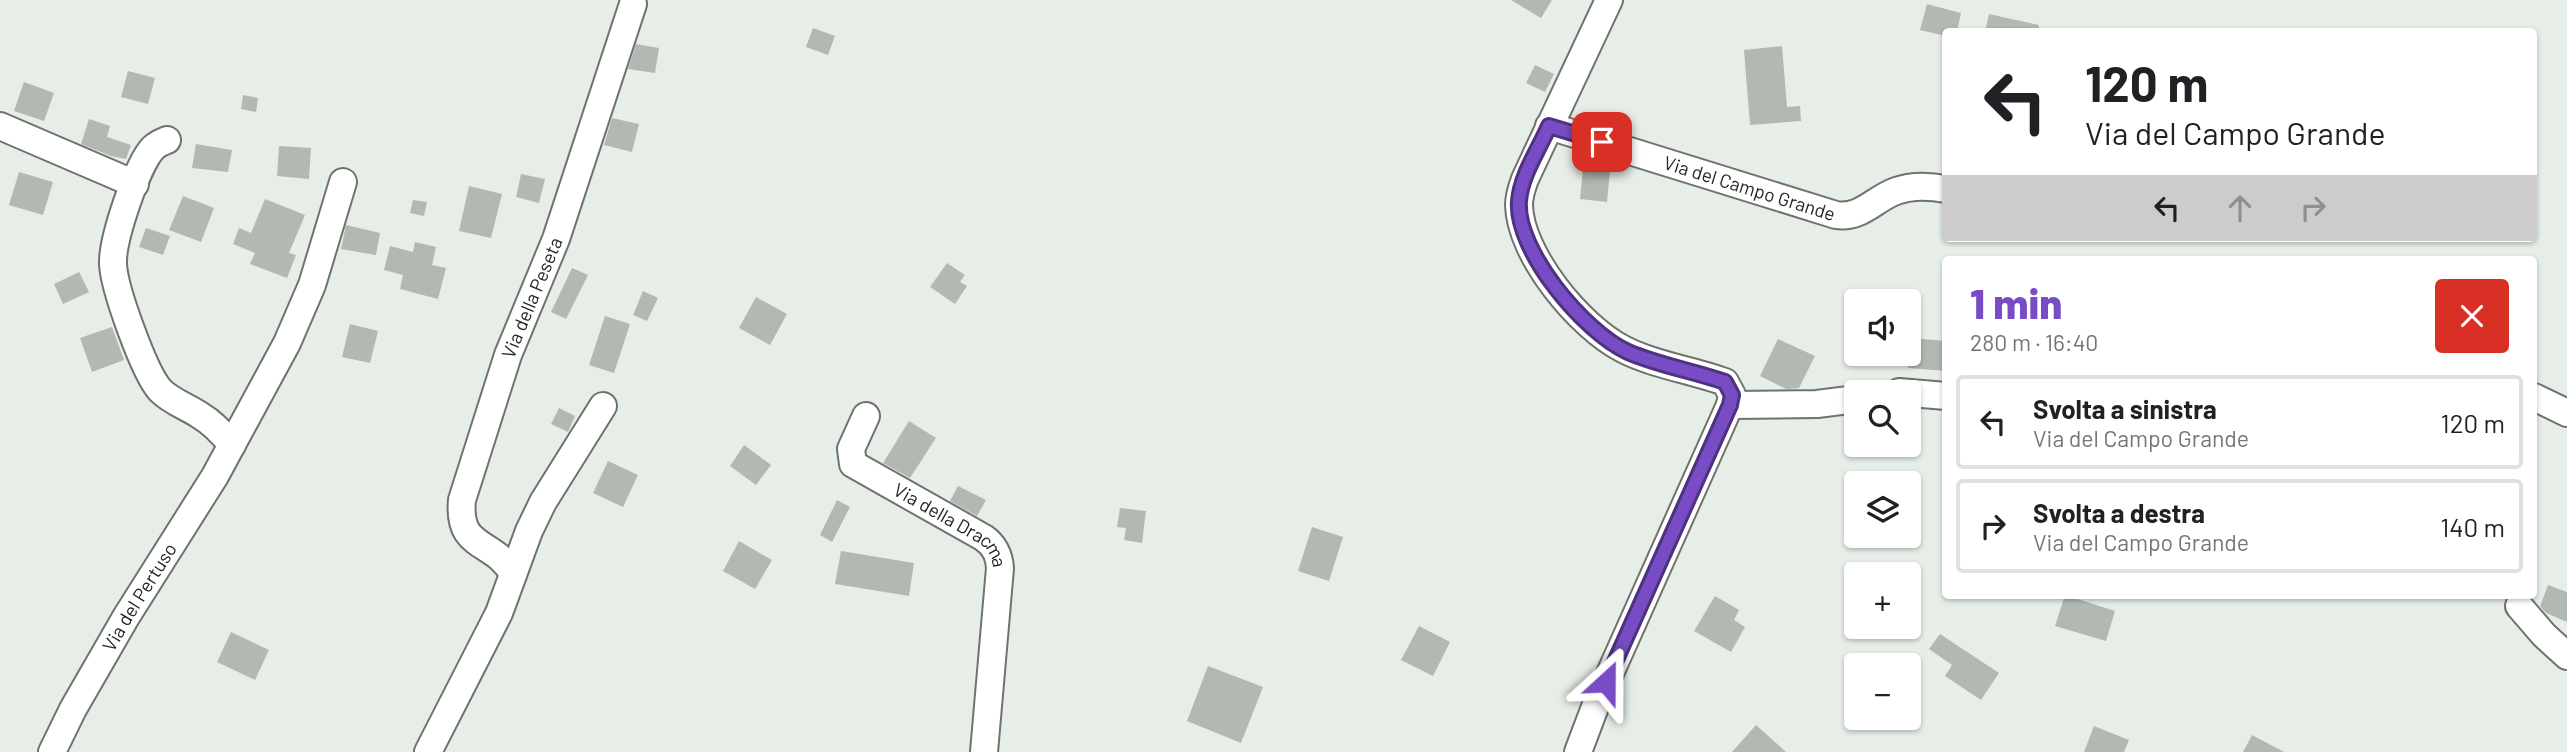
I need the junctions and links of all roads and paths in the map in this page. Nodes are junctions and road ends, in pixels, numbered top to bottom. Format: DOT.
graph roads {
  1 [pos="1609,0"];
  2 [pos="632,4"];
  3 [pos="0,126"];
  4 [pos="1549,126"];
  5 [pos="167,140"];
  6 [pos="343,182"];
  7 [pos="135,184"];
  8 [pos="1942,189"];
  9 [pos="1921,394"];
  10 [pos="1942,396"];
  11 [pos="2537,398"];
  12 [pos="1844,401"];
  13 [pos="1730,405"];
  14 [pos="603,406"];
  15 [pos="2567,413"];
  16 [pos="866,416"];
  17 [pos="232,445"];
  18 [pos="513,574"];
  19 [pos="2519,606"];
  20 [pos="2567,656"];
  21 [pos="52,752"];
  22 [pos="428,752"];
  23 [pos="984,752"];
  24 [pos="1578,752"];
  1 -- 4 [label="street"];
  2 -- 18 [label="street, Via della Peseta"];
  3 -- 7 [label="street"];
  4 -- 8 [label="street, Via del Campo Grande"];
  4 -- 13 [label="street"];
  5 -- 7 [label="street"];
  6 -- 17 [label="street, Via del Pertuso"];
  7 -- 17 [label="street"];
  9 -- 10 [label="street"];
  11 -- 15 [label="street"];
  12 -- 13 [label="street"];
  13 -- 24 [label="street"];
  14 -- 18 [label="street"];
  16 -- 23 [label="street, Via della Dracma"];
  17 -- 21 [label="street, Via del Pertuso"];
  18 -- 22 [label="street"];
  19 -- 20 [label="street"];
}
